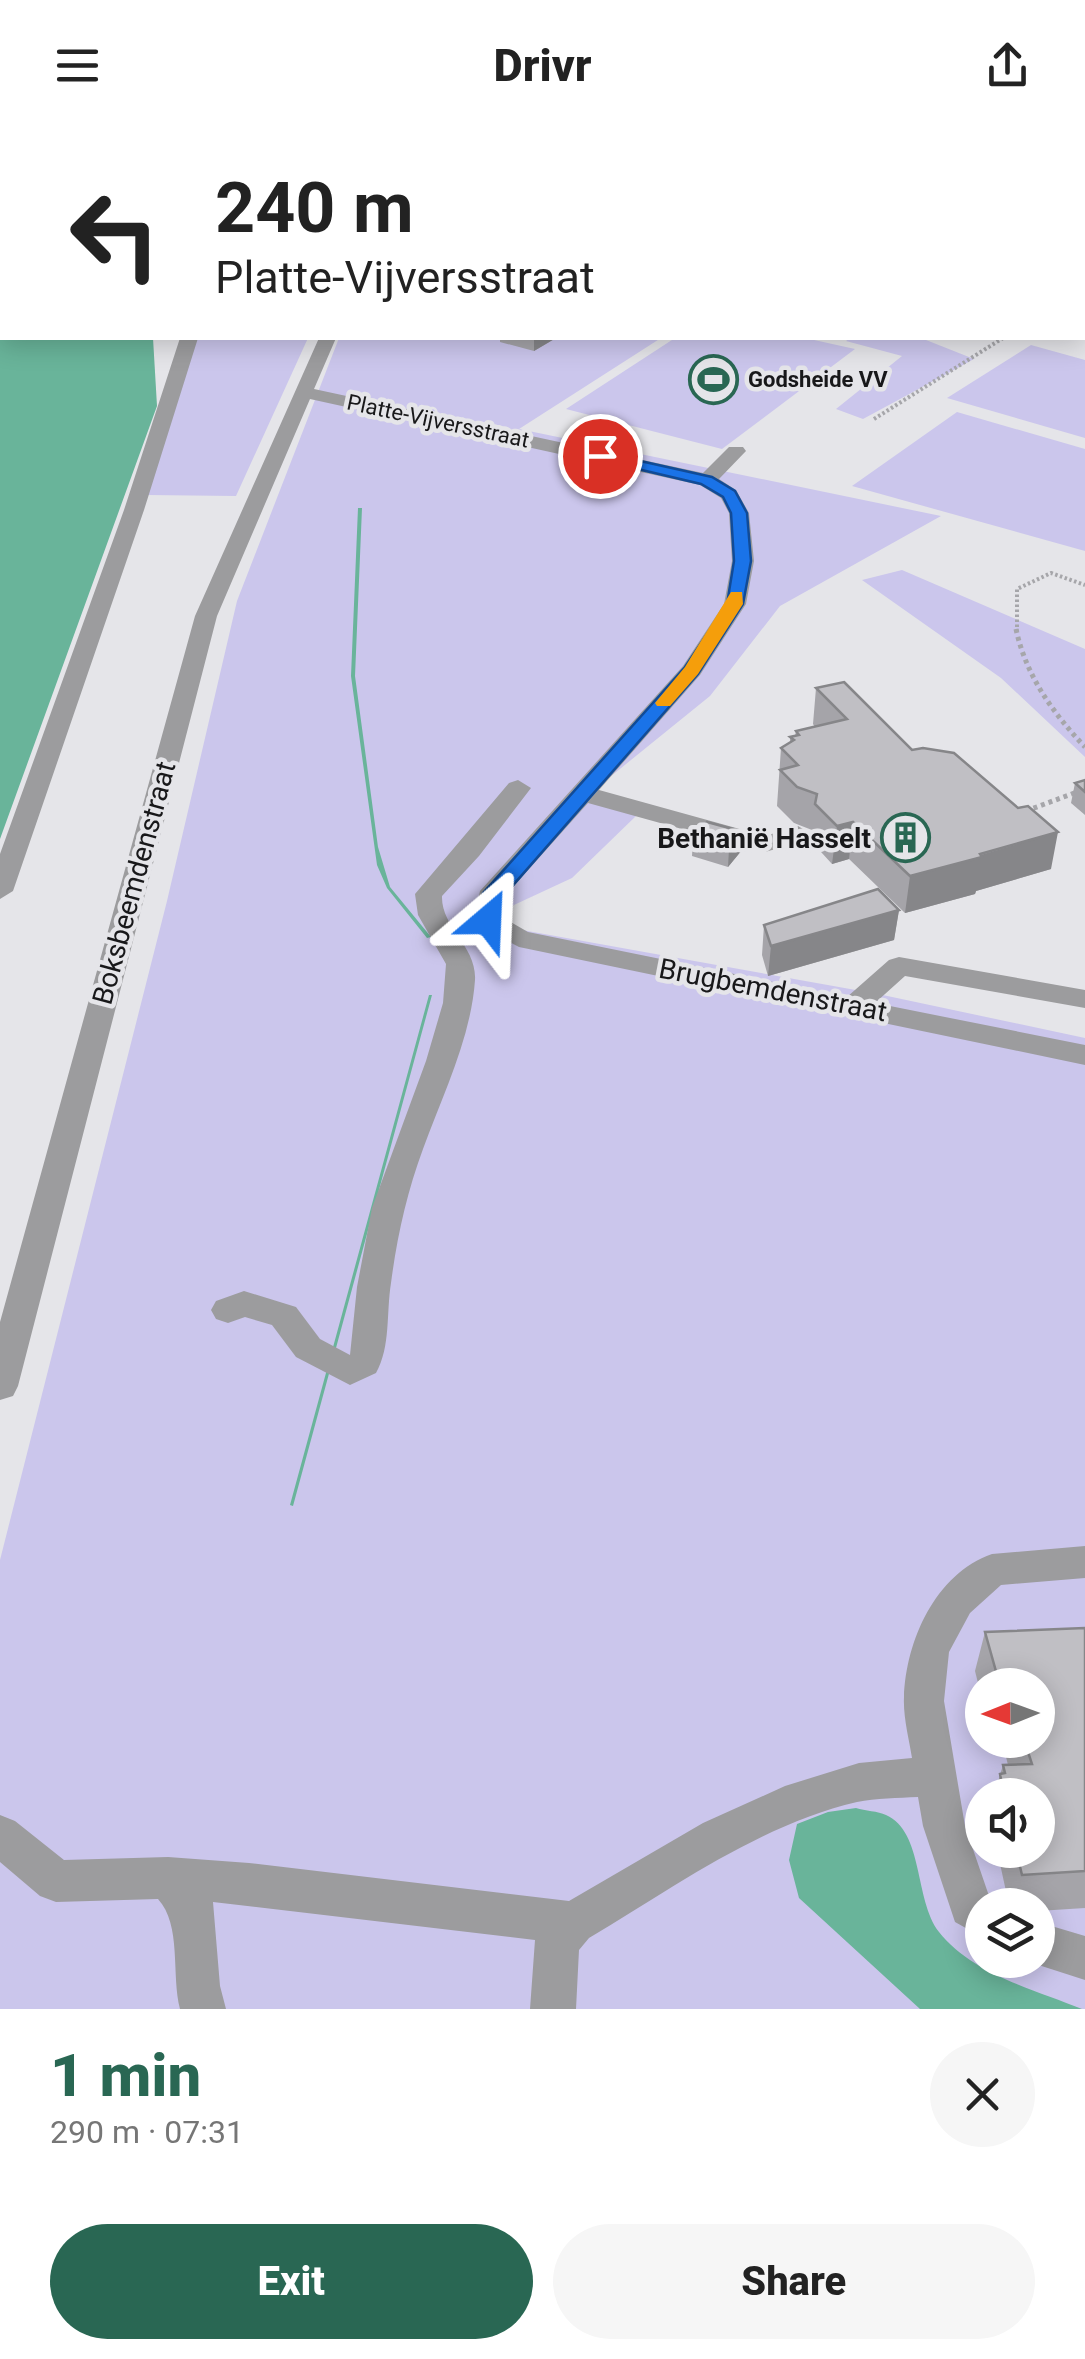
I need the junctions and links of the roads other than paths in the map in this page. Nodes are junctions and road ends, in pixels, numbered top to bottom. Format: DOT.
graph roads {
  1 [pos="188,340"];
  2 [pos="326,340"];
  3 [pos="304,392"];
  4 [pos="736,450"];
  5 [pos="706,480"];
  6 [pos="518,788"];
  7 [pos="584,794"];
  8 [pos="798,834"];
  9 [pos="0,891"];
  10 [pos="1085,999"];
  11 [pos="854,1006"];
  12 [pos="1085,1055"];
  13 [pos="228,1310"];
  14 [pos="0,1386"];
  15 [pos="1085,1562"];
  16 [pos="936,1776"];
  17 [pos="0,1835"];
  18 [pos="168,1878"];
  19 [pos="965,1889"];
  20 [pos="573,1923"];
  21 [pos="1055,1949"];
  22 [pos="1085,1958"];
  23 [pos="203,2009"];
  24 [pos="553,2009"];
  1 -- 9 [label="street"];
  2 -- 3 [label="street, Platte-Vijversstraat"];
  3 -- 5 [label="street, Platte-Vijversstraat"];
  3 -- 14 [label="street, Boksbeemdenstraat"];
  4 -- 5 [label="street"];
  5 -- 7 [label="street"];
  6 -- 13 [label="street"];
  7 -- 8 [label="street"];
  7 -- 11 [label="street, Brugbemdenstraat"];
  10 -- 11 [label="street"];
  11 -- 12 [label="street, Brugbemdenstraat"];
  15 -- 16 [label="street"];
  16 -- 19 [label="street"];
  16 -- 20 [label="street"];
  17 -- 18 [label="street"];
  18 -- 20 [label="street"];
  18 -- 23 [label="street"];
  20 -- 24 [label="street"];
  21 -- 22 [label="street"];
}
